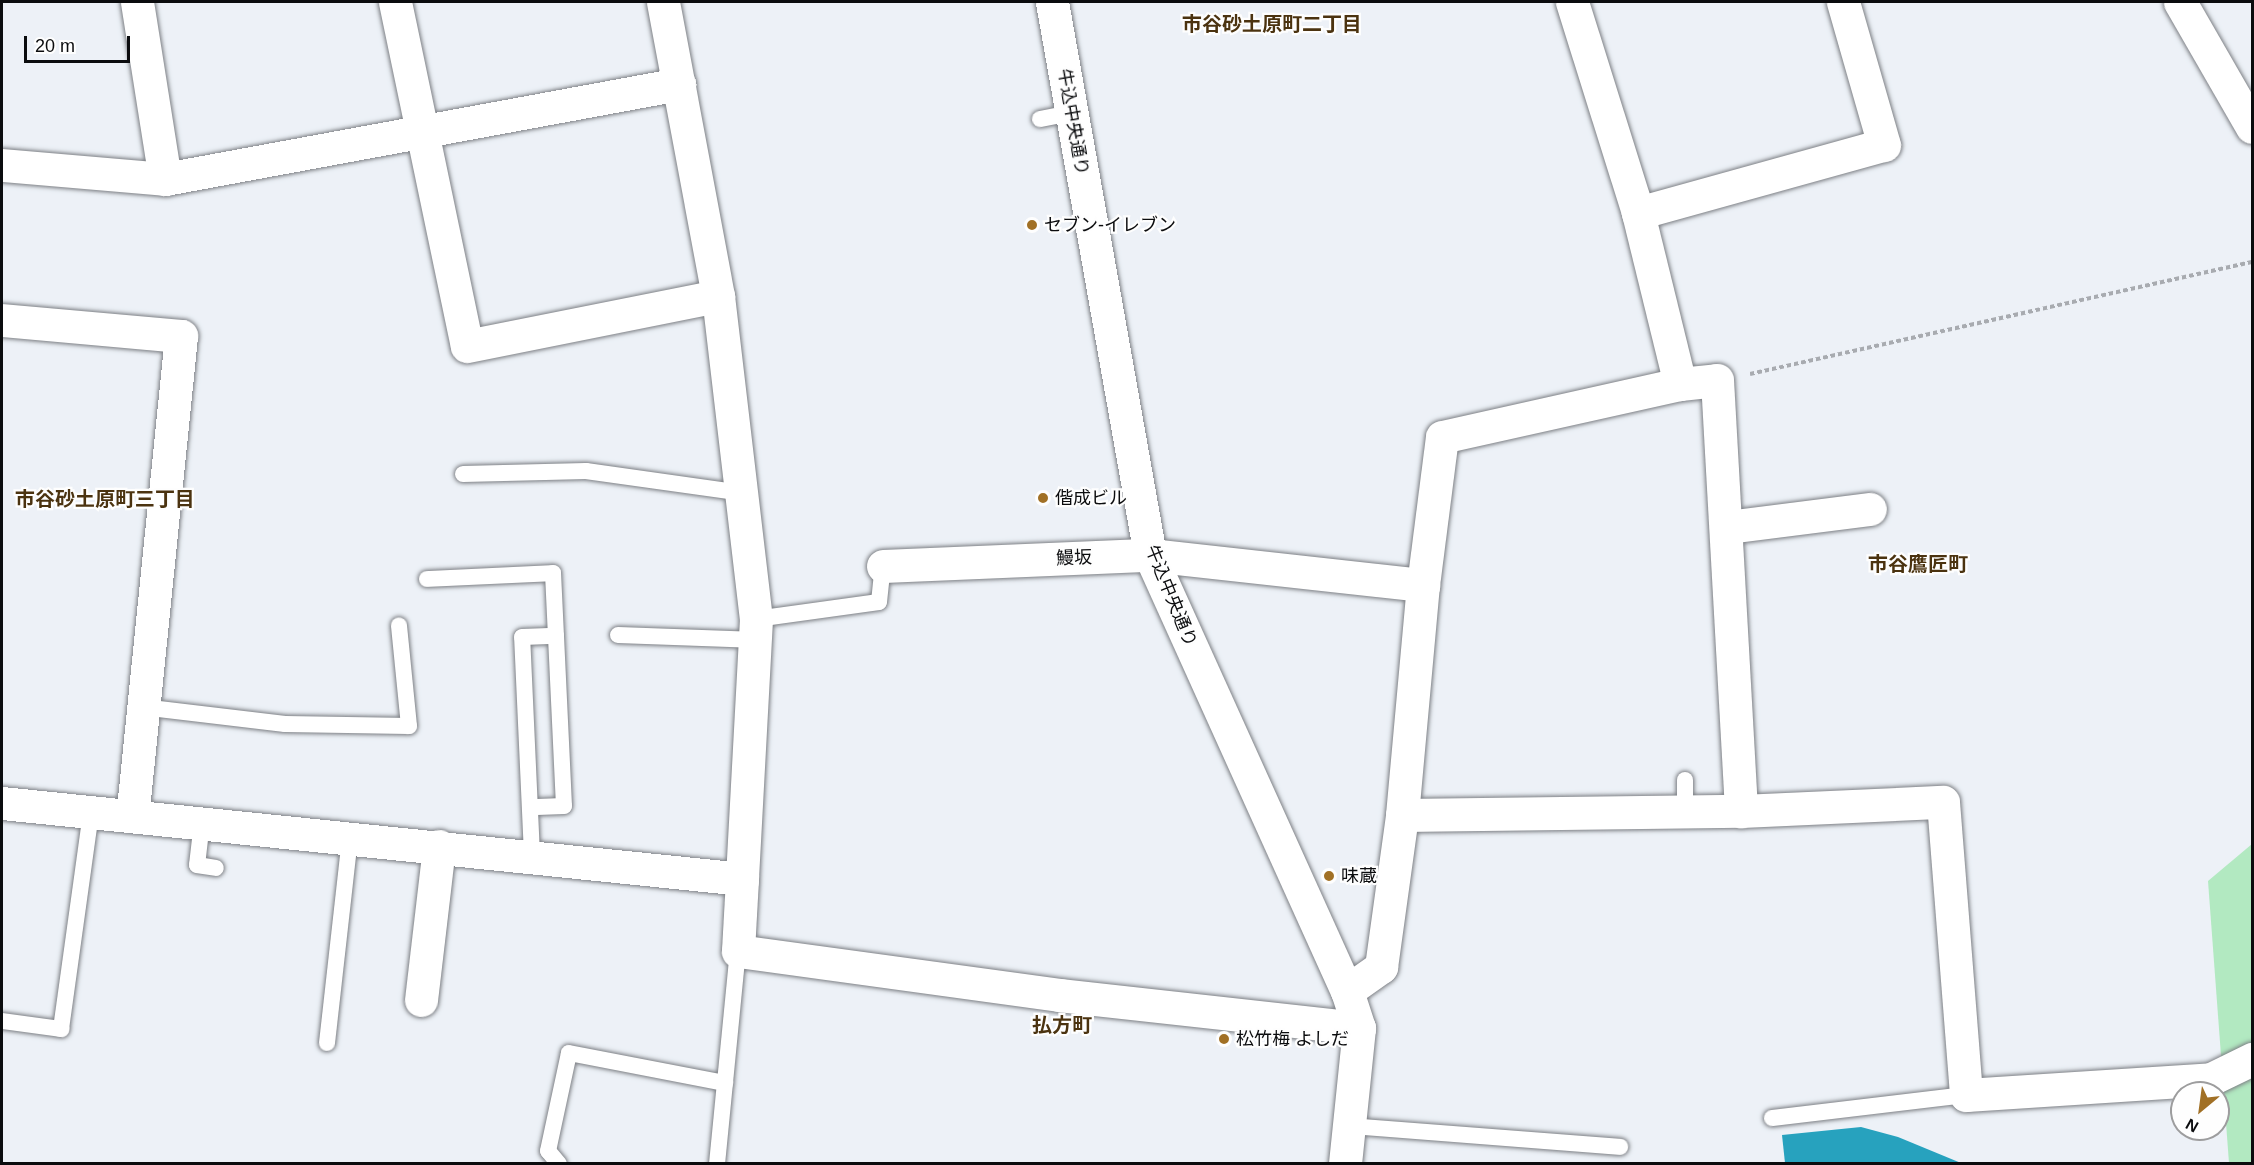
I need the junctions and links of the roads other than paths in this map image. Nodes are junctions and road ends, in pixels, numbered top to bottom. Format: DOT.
graph roads {
  1 [pos="137,2"];
  2 [pos="395,2"];
  3 [pos="663,2"];
  4 [pos="1052,2"];
  5 [pos="1572,2"];
  6 [pos="1843,2"];
  7 [pos="2180,2"];
  8 [pos="679,84"];
  9 [pos="1072,113"];
  10 [pos="1040,119"];
  11 [pos="2253,127"];
  12 [pos="422,132"];
  13 [pos="2,165"];
  14 [pos="165,179"];
  15 [pos="1638,213"];
  16 [pos="718,296"];
  17 [pos="2,320"];
  18 [pos="1680,384"];
  19 [pos="463,474"];
  20 [pos="743,493"];
  21 [pos="1870,509"];
  22 [pos="1728,527"];
  23 [pos="1150,555"];
  24 [pos="884,566"];
  25 [pos="427,579"];
  26 [pos="1423,585"];
  27 [pos="399,625"];
  28 [pos="757,629"];
  29 [pos="618,635"];
  30 [pos="556,636"];
  31 [pos="142,707"];
  32 [pos="2,803"];
  33 [pos="530,807"];
  34 [pos="1741,811"];
  35 [pos="91,813"];
  36 [pos="132,815"];
  37 [pos="1402,815"];
  38 [pos="202,822"];
  39 [pos="350,837"];
  40 [pos="439,846"];
  41 [pos="532,855"];
  42 [pos="216,867"];
  43 [pos="742,879"];
  44 [pos="738,951"];
  45 [pos="1347,991"];
  46 [pos="421,1000"];
  47 [pos="2,1021"];
  48 [pos="1359,1028"];
  49 [pos="327,1043"];
  50 [pos="2253,1059"];
  51 [pos="725,1083"];
  52 [pos="1966,1095"];
  53 [pos="1772,1118"];
  54 [pos="1350,1126"];
  55 [pos="1620,1147"];
  56 [pos="559,1164"];
  57 [pos="717,1164"];
  58 [pos="1345,1164"];
  1 -- 14 [label="street"];
  2 -- 12 [label="street"];
  3 -- 8 [label="street"];
  4 -- 9 [label="street, 牛込中央通り"];
  5 -- 15 [label="street"];
  6 -- 15 [label="street"];
  7 -- 11 [label="street"];
  8 -- 12 [label="street"];
  8 -- 16 [label="street"];
  9 -- 10 [label="lane"];
  9 -- 23 [label="street, 牛込中央通り"];
  12 -- 14 [label="street"];
  12 -- 16 [label="street"];
  13 -- 14 [label="street"];
  15 -- 18 [label="street"];
  16 -- 20 [label="street"];
  17 -- 31 [label="street"];
  18 -- 22 [label="street"];
  18 -- 26 [label="street"];
  19 -- 20 [label="lane"];
  20 -- 28 [label="street"];
  21 -- 22 [label="street"];
  22 -- 34 [label="street"];
  23 -- 24 [label="street, 鰻坂"];
  23 -- 26 [label="street, 鰻坂"];
  23 -- 45 [label="street, 牛込中央通り"];
  24 -- 28 [label="lane, 鰻坂"];
  25 -- 30 [label="lane"];
  26 -- 37 [label="street"];
  27 -- 31 [label="lane"];
  28 -- 29 [label="lane"];
  28 -- 43 [label="street"];
  30 -- 33 [label="lane"];
  30 -- 33 [label="lane"];
  31 -- 36 [label="street"];
  32 -- 35 [label="street"];
  33 -- 41 [label="lane"];
  34 -- 37 [label="street"];
  34 -- 52 [label="street"];
  35 -- 36 [label="street"];
  35 -- 47 [label="lane"];
  36 -- 38 [label="street"];
  37 -- 45 [label="street"];
  38 -- 39 [label="street"];
  38 -- 42 [label="lane"];
  39 -- 40 [label="street"];
  39 -- 49 [label="lane"];
  40 -- 41 [label="street"];
  40 -- 46 [label="street"];
  41 -- 43 [label="street"];
  43 -- 44 [label="street"];
  44 -- 48 [label="street"];
  44 -- 51 [label="lane"];
  45 -- 48 [label="street, 牛込中央通り"];
  48 -- 54 [label="street, 牛込中央通り"];
  50 -- 52 [label="street"];
  51 -- 56 [label="lane"];
  51 -- 57 [label="lane"];
  52 -- 53 [label="lane"];
  54 -- 55 [label="lane"];
  54 -- 58 [label="street, 牛込中央通り"];
}
